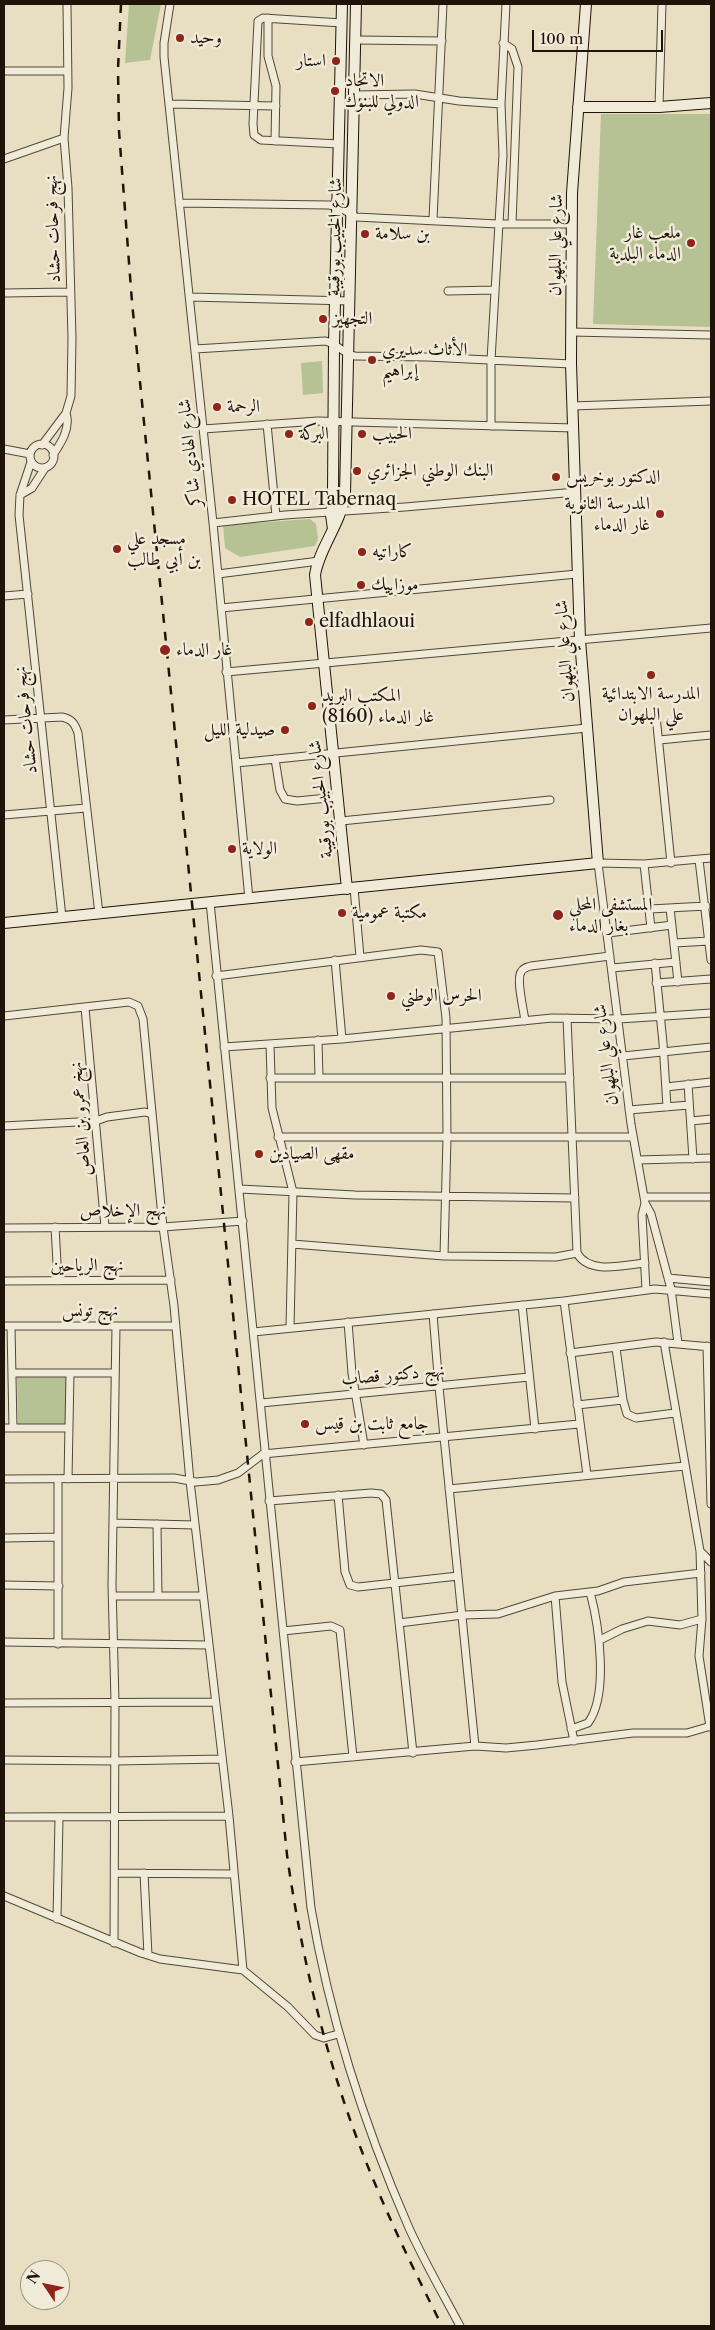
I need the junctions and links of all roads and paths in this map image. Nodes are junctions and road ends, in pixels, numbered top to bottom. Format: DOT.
graph roads {
  1 [pos="67,4"];
  2 [pos="170,4"];
  3 [pos="342,4"];
  4 [pos="356,4"];
  5 [pos="443,4"];
  6 [pos="506,4"];
  7 [pos="586,4"];
  8 [pos="662,4"];
  9 [pos="268,18"];
  10 [pos="342,23"];
  11 [pos="356,40"];
  12 [pos="442,41"];
  13 [pos="503,43"];
  14 [pos="4,71"];
  15 [pos="67,71"];
  16 [pos="354,95"];
  17 [pos="438,98"];
  18 [pos="711,103"];
  19 [pos="170,104"];
  20 [pos="501,104"];
  21 [pos="253,106"];
  22 [pos="276,106"];
  23 [pos="578,107"];
  24 [pos="659,107"];
  25 [pos="64,138"];
  26 [pos="275,141"];
  27 [pos="339,144"];
  28 [pos="4,159"];
  29 [pos="178,203"];
  30 [pos="339,207"];
  31 [pos="352,216"];
  32 [pos="434,219"];
  33 [pos="498,224"];
  34 [pos="512,224"];
  35 [pos="571,224"];
  36 [pos="495,290"];
  37 [pos="448,291"];
  38 [pos="70,292"];
  39 [pos="4,293"];
  40 [pos="190,297"];
  41 [pos="336,300"];
  42 [pos="350,301"];
  43 [pos="571,332"];
  44 [pos="711,335"];
  45 [pos="334,344"];
  46 [pos="194,349"];
  47 [pos="348,355"];
  48 [pos="491,360"];
  49 [pos="571,364"];
  50 [pos="711,401"];
  51 [pos="573,406"];
  52 [pos="66,413"];
  53 [pos="333,421"];
  54 [pos="346,421"];
  55 [pos="267,424"];
  56 [pos="491,426"];
  57 [pos="574,428"];
  58 [pos="203,429"];
  59 [pos="42,445"];
  60 [pos="4,449"];
  61 [pos="53,455"];
  62 [pos="31,458"];
  63 [pos="45,468"];
  64 [pos="576,492"];
  65 [pos="20,495"];
  66 [pos="337,511"];
  67 [pos="276,516"];
  68 [pos="213,523"];
  69 [pos="318,561"];
  70 [pos="218,574"];
  71 [pos="577,574"];
  72 [pos="28,594"];
  73 [pos="4,596"];
  74 [pos="317,599"];
  75 [pos="221,608"];
  76 [pos="711,628"];
  77 [pos="580,640"];
  78 [pos="324,664"];
  79 [pos="226,672"];
  80 [pos="656,716"];
  81 [pos="41,718"];
  82 [pos="4,720"];
  83 [pos="587,728"];
  84 [pos="711,735"];
  85 [pos="659,740"];
  86 [pos="333,752"];
  87 [pos="274,759"];
  88 [pos="236,763"];
  89 [pos="338,797"];
  90 [pos="550,800"];
  91 [pos="86,808"];
  92 [pos="49,811"];
  93 [pos="4,815"];
  94 [pos="341,820"];
  95 [pos="711,858"];
  96 [pos="699,860"];
  97 [pos="671,863"];
  98 [pos="598,864"];
  99 [pos="644,864"];
  100 [pos="350,889"];
  101 [pos="249,899"];
  102 [pos="210,902"];
  103 [pos="706,906"];
  104 [pos="670,908"];
  105 [pos="650,909"];
  106 [pos="99,914"];
  107 [pos="62,918"];
  108 [pos="4,924"];
  109 [pos="672,925"];
  110 [pos="651,928"];
  111 [pos="710,929"];
  112 [pos="608,933"];
  113 [pos="709,941"];
  114 [pos="675,943"];
  115 [pos="610,956"];
  116 [pos="360,957"];
  117 [pos="335,960"];
  118 [pos="711,960"];
  119 [pos="676,962"];
  120 [pos="655,963"];
  121 [pos="612,968"];
  122 [pos="216,976"];
  123 [pos="711,979"];
  124 [pos="678,982"];
  125 [pos="656,983"];
  126 [pos="86,1008"];
  127 [pos="711,1013"];
  128 [pos="4,1016"];
  129 [pos="567,1018"];
  130 [pos="660,1018"];
  131 [pos="619,1019"];
  132 [pos="525,1021"];
  133 [pos="446,1029"];
  134 [pos="342,1039"];
  135 [pos="318,1040"];
  136 [pos="270,1044"];
  137 [pos="224,1047"];
  138 [pos="711,1047"];
  139 [pos="663,1052"];
  140 [pos="623,1056"];
  141 [pos="270,1078"];
  142 [pos="319,1078"];
  143 [pos="570,1078"];
  144 [pos="446,1080"];
  145 [pos="711,1082"];
  146 [pos="688,1084"];
  147 [pos="666,1087"];
  148 [pos="689,1105"];
  149 [pos="667,1107"];
  150 [pos="629,1110"];
  151 [pos="152,1114"];
  152 [pos="711,1119"];
  153 [pos="96,1120"];
  154 [pos="691,1121"];
  155 [pos="4,1126"];
  156 [pos="278,1137"];
  157 [pos="448,1137"];
  158 [pos="633,1137"];
  159 [pos="573,1138"];
  160 [pos="693,1158"];
  161 [pos="711,1158"];
  162 [pos="638,1160"];
  163 [pos="240,1189"];
  164 [pos="293,1192"];
  165 [pos="445,1196"];
  166 [pos="711,1196"];
  167 [pos="575,1198"];
  168 [pos="645,1200"];
  169 [pos="243,1221"];
  170 [pos="55,1227"];
  171 [pos="105,1227"];
  172 [pos="163,1227"];
  173 [pos="4,1228"];
  174 [pos="292,1244"];
  175 [pos="577,1253"];
  176 [pos="444,1256"];
  177 [pos="645,1263"];
  178 [pos="668,1278"];
  179 [pos="170,1280"];
  180 [pos="4,1281"];
  181 [pos="58,1281"];
  182 [pos="711,1282"];
  183 [pos="671,1289"];
  184 [pos="646,1290"];
  185 [pos="711,1294"];
  186 [pos="564,1301"];
  187 [pos="522,1305"];
  188 [pos="433,1314"];
  189 [pos="348,1322"];
  190 [pos="7,1326"];
  191 [pos="116,1326"];
  192 [pos="176,1326"];
  193 [pos="290,1328"];
  194 [pos="253,1332"];
  195 [pos="664,1342"];
  196 [pos="678,1343"];
  197 [pos="709,1347"];
  198 [pos="616,1348"];
  199 [pos="570,1353"];
  200 [pos="12,1373"];
  201 [pos="70,1373"];
  202 [pos="114,1373"];
  203 [pos="529,1378"];
  204 [pos="439,1387"];
  205 [pos="357,1393"];
  206 [pos="623,1400"];
  207 [pos="261,1402"];
  208 [pos="577,1405"];
  209 [pos="675,1413"];
  210 [pos="580,1424"];
  211 [pos="4,1428"];
  212 [pos="13,1428"];
  213 [pos="69,1428"];
  214 [pos="535,1430"];
  215 [pos="444,1438"];
  216 [pos="364,1446"];
  217 [pos="265,1454"];
  218 [pos="685,1466"];
  219 [pos="587,1475"];
  220 [pos="4,1479"];
  221 [pos="58,1479"];
  222 [pos="68,1479"];
  223 [pos="114,1479"];
  224 [pos="190,1481"];
  225 [pos="449,1489"];
  226 [pos="338,1495"];
  227 [pos="270,1501"];
  228 [pos="711,1504"];
  229 [pos="113,1523"];
  230 [pos="157,1524"];
  231 [pos="195,1525"];
  232 [pos="58,1537"];
  233 [pos="4,1538"];
  234 [pos="700,1551"];
  235 [pos="711,1562"];
  236 [pos="701,1574"];
  237 [pos="458,1576"];
  238 [pos="394,1584"];
  239 [pos="4,1585"];
  240 [pos="58,1586"];
  241 [pos="590,1592"];
  242 [pos="113,1596"];
  243 [pos="158,1596"];
  244 [pos="203,1596"];
  245 [pos="555,1596"];
  246 [pos="462,1615"];
  247 [pos="702,1619"];
  248 [pos="399,1623"];
  249 [pos="283,1630"];
  250 [pos="600,1640"];
  251 [pos="4,1642"];
  252 [pos="114,1642"];
  253 [pos="58,1644"];
  254 [pos="208,1645"];
  255 [pos="115,1702"];
  256 [pos="214,1702"];
  257 [pos="4,1703"];
  258 [pos="711,1726"];
  259 [pos="571,1729"];
  260 [pos="574,1741"];
  261 [pos="475,1746"];
  262 [pos="413,1753"];
  263 [pos="353,1757"];
  264 [pos="222,1759"];
  265 [pos="4,1760"];
  266 [pos="115,1761"];
  267 [pos="295,1762"];
  268 [pos="229,1816"];
  269 [pos="4,1817"];
  270 [pos="59,1818"];
  271 [pos="115,1818"];
  272 [pos="115,1873"];
  273 [pos="144,1873"];
  274 [pos="234,1874"];
  275 [pos="4,1896"];
  276 [pos="57,1919"];
  277 [pos="114,1943"];
  278 [pos="148,1955"];
  279 [pos="243,1970"];
  280 [pos="338,2034"];
  281 [pos="460,2326"];
  1 -- 15 [label="street, نهج فرحات حشاد"];
  2 -- 19 [label="street, شارع الهادي شاكر"];
  3 -- 10 [label="street, شارع الحبيب بورقيبة"];
  4 -- 11 [label="street, شارع الحبيب بورقيبة"];
  5 -- 12 [label="street"];
  6 -- 13 [label="street"];
  7 -- 23 [label="street, شارع علي البلهوان"];
  8 -- 24 [label="street"];
  9 -- 10 [label="street"];
  9 -- 21 [label="street"];
  9 -- 22 [label="street"];
  10 -- 27 [label="street, شارع الحبيب بورقيبة"];
  11 -- 12 [label="street"];
  11 -- 16 [label="street, شارع الحبيب بورقيبة"];
  12 -- 17 [label="street"];
  13 -- 20 [label="street"];
  13 -- 34 [label="street"];
  14 -- 15 [label="street"];
  15 -- 25 [label="street, نهج فرحات حشاد"];
  16 -- 17 [label="street"];
  16 -- 31 [label="street, شارع الحبيب بورقيبة"];
  17 -- 20 [label="street"];
  17 -- 32 [label="street"];
  18 -- 24 [label="street"];
  19 -- 21 [label="street"];
  19 -- 29 [label="street, شارع الهادي شاكر"];
  20 -- 33 [label="street"];
  21 -- 22 [label="street"];
  21 -- 26 [label="street"];
  22 -- 26 [label="street"];
  23 -- 24 [label="street"];
  23 -- 35 [label="street, شارع علي البلهوان"];
  25 -- 28 [label="street"];
  25 -- 38 [label="street, نهج فرحات حشاد"];
  26 -- 27 [label="street"];
  27 -- 30 [label="street, شارع الحبيب بورقيبة"];
  29 -- 30 [label="street"];
  29 -- 40 [label="street, شارع الهادي شاكر"];
  30 -- 31 [label="street"];
  30 -- 41 [label="street, شارع الحبيب بورقيبة"];
  31 -- 32 [label="street"];
  31 -- 42 [label="street, شارع الحبيب بورقيبة"];
  32 -- 33 [label="street"];
  33 -- 34 [label="street"];
  33 -- 36 [label="street"];
  34 -- 35 [label="street"];
  35 -- 43 [label="street, شارع علي البلهوان"];
  36 -- 37 [label="street"];
  36 -- 48 [label="street"];
  38 -- 39 [label="street"];
  38 -- 52 [label="street, نهج فرحات حشاد"];
  40 -- 41 [label="street"];
  40 -- 46 [label="street, شارع الهادي شاكر"];
  41 -- 42 [label="street"];
  41 -- 45 [label="street, شارع الحبيب بورقيبة"];
  42 -- 47 [label="street, شارع الحبيب بورقيبة"];
  43 -- 44 [label="street"];
  43 -- 49 [label="street, شارع علي البلهوان"];
  45 -- 46 [label="street"];
  45 -- 47 [label="street"];
  45 -- 53 [label="street, شارع الحبيب بورقيبة"];
  46 -- 58 [label="street, شارع الهادي شاكر"];
  47 -- 48 [label="street"];
  47 -- 54 [label="street, شارع الحبيب بورقيبة"];
  48 -- 49 [label="street"];
  48 -- 56 [label="street"];
  49 -- 51 [label="street, شارع علي البلهوان"];
  50 -- 51 [label="street"];
  51 -- 57 [label="street, شارع علي البلهوان"];
  52 -- 59 [label="street, نهج فرحات حشاد"];
  52 -- 61 [label="street"];
  53 -- 54 [label="street"];
  53 -- 55 [label="street"];
  53 -- 66 [label="street, شارع الحبيب بورقيبة"];
  54 -- 56 [label="street"];
  54 -- 66 [label="street, شارع الحبيب بورقيبة"];
  55 -- 58 [label="street"];
  55 -- 67 [label="street"];
  56 -- 57 [label="street"];
  57 -- 64 [label="street, شارع علي البلهوان"];
  58 -- 68 [label="street, شارع الهادي شاكر"];
  59 -- 61 [label="street"];
  59 -- 62 [label="street"];
  60 -- 62 [label="street"];
  61 -- 63 [label="street"];
  62 -- 63 [label="street"];
  62 -- 65 [label="street, نهج فرحات حشاد"];
  63 -- 65 [label="street"];
  64 -- 66 [label="street"];
  64 -- 71 [label="street, شارع علي البلهوان"];
  65 -- 72 [label="street, نهج فرحات حشاد"];
  66 -- 67 [label="street"];
  66 -- 69 [label="street, شارع الحبيب بورقيبة"];
  67 -- 68 [label="street"];
  68 -- 70 [label="street, شارع الهادي شاكر"];
  69 -- 70 [label="street"];
  69 -- 74 [label="street, شارع الحبيب بورقيبة"];
  70 -- 75 [label="street, شارع الهادي شاكر"];
  71 -- 74 [label="street"];
  71 -- 77 [label="street, شارع علي البلهوان"];
  72 -- 73 [label="street"];
  72 -- 81 [label="street, نهج فرحات حشاد"];
  74 -- 75 [label="street"];
  74 -- 78 [label="street, شارع الحبيب بورقيبة"];
  75 -- 79 [label="street, شارع الهادي شاكر"];
  76 -- 77 [label="street"];
  77 -- 78 [label="street"];
  77 -- 83 [label="street, شارع علي البلهوان"];
  78 -- 79 [label="street"];
  78 -- 86 [label="street, شارع الحبيب بورقيبة"];
  79 -- 88 [label="street, شارع الهادي شاكر"];
  80 -- 85 [label="street"];
  81 -- 82 [label="street"];
  81 -- 91 [label="street"];
  81 -- 92 [label="street, نهج فرحات حشاد"];
  83 -- 86 [label="street"];
  83 -- 98 [label="street, شارع علي البلهوان"];
  84 -- 85 [label="street"];
  85 -- 97 [label="street"];
  86 -- 87 [label="street"];
  86 -- 89 [label="street, شارع الحبيب بورقيبة"];
  87 -- 88 [label="street"];
  87 -- 89 [label="street"];
  88 -- 101 [label="street, شارع الهادي شاكر"];
  89 -- 94 [label="street, شارع الحبيب بورقيبة"];
  90 -- 94 [label="street"];
  91 -- 92 [label="street"];
  91 -- 106 [label="street"];
  92 -- 93 [label="street"];
  92 -- 107 [label="street, نهج فرحات حشاد"];
  94 -- 100 [label="street, شارع الحبيب بورقيبة"];
  95 -- 96 [label="street"];
  96 -- 97 [label="street"];
  96 -- 103 [label="street"];
  97 -- 99 [label="street"];
  98 -- 99 [label="street"];
  98 -- 100 [label="street"];
  98 -- 112 [label="street, شارع علي البلهوان"];
  99 -- 105 [label="street"];
  100 -- 101 [label="street"];
  100 -- 116 [label="street"];
  101 -- 102 [label="street"];
  102 -- 106 [label="street"];
  102 -- 122 [label="street"];
  103 -- 104 [label="street"];
  103 -- 111 [label="street"];
  104 -- 105 [label="street"];
  104 -- 109 [label="street"];
  105 -- 110 [label="street"];
  106 -- 107 [label="street"];
  107 -- 108 [label="street"];
  109 -- 110 [label="street"];
  109 -- 114 [label="street"];
  110 -- 112 [label="street"];
  111 -- 113 [label="street"];
  112 -- 115 [label="street, شارع علي البلهوان"];
  113 -- 114 [label="street"];
  113 -- 118 [label="street"];
  114 -- 119 [label="street"];
  115 -- 121 [label="street, شارع علي البلهوان"];
  115 -- 132 [label="street"];
  116 -- 117 [label="street"];
  116 -- 133 [label="street"];
  117 -- 122 [label="street"];
  117 -- 134 [label="street"];
  119 -- 120 [label="street"];
  119 -- 124 [label="street"];
  120 -- 121 [label="street"];
  120 -- 125 [label="street"];
  121 -- 131 [label="street, شارع علي البلهوان"];
  122 -- 137 [label="street"];
  123 -- 124 [label="street"];
  124 -- 125 [label="street"];
  125 -- 130 [label="street"];
  126 -- 128 [label="street"];
  126 -- 151 [label="street"];
  126 -- 153 [label="street, نهخ عمرو بن العاص"];
  127 -- 130 [label="street"];
  129 -- 131 [label="street"];
  129 -- 132 [label="street"];
  129 -- 143 [label="street"];
  130 -- 131 [label="street"];
  130 -- 139 [label="street"];
  131 -- 140 [label="street, شارع علي البلهوان"];
  132 -- 133 [label="street"];
  133 -- 134 [label="street"];
  133 -- 144 [label="street"];
  134 -- 135 [label="street"];
  135 -- 136 [label="street"];
  135 -- 142 [label="street"];
  136 -- 137 [label="street"];
  136 -- 141 [label="street"];
  137 -- 163 [label="street"];
  138 -- 139 [label="street"];
  139 -- 140 [label="street"];
  139 -- 147 [label="street"];
  140 -- 150 [label="street, شارع علي البلهوان"];
  141 -- 142 [label="street"];
  141 -- 156 [label="street"];
  142 -- 144 [label="street"];
  143 -- 144 [label="street"];
  143 -- 159 [label="street"];
  144 -- 157 [label="street"];
  145 -- 146 [label="street"];
  146 -- 147 [label="street"];
  146 -- 148 [label="street"];
  147 -- 149 [label="street"];
  148 -- 149 [label="street"];
  148 -- 154 [label="street"];
  149 -- 150 [label="street"];
  150 -- 158 [label="street, شارع علي البلهوان"];
  151 -- 153 [label="street"];
  151 -- 172 [label="street"];
  152 -- 154 [label="street"];
  153 -- 155 [label="street"];
  153 -- 171 [label="street, نهخ عمرو بن العاص"];
  154 -- 160 [label="street"];
  156 -- 157 [label="street"];
  156 -- 164 [label="street"];
  157 -- 159 [label="street"];
  157 -- 165 [label="street"];
  158 -- 159 [label="street"];
  158 -- 162 [label="street, شارع علي البلهوان"];
  159 -- 167 [label="street"];
  160 -- 161 [label="street"];
  160 -- 162 [label="street"];
  162 -- 168 [label="street, شارع علي البلهوان"];
  163 -- 164 [label="street"];
  163 -- 169 [label="street"];
  164 -- 165 [label="street"];
  164 -- 174 [label="street"];
  165 -- 167 [label="street"];
  165 -- 176 [label="street"];
  166 -- 168 [label="street"];
  167 -- 175 [label="street"];
  168 -- 177 [label="street"];
  168 -- 178 [label="street, شارع علي البلهوان"];
  169 -- 172 [label="street, نهج الإخلاص"];
  169 -- 194 [label="street"];
  170 -- 171 [label="street, نهج الإخلاص"];
  170 -- 173 [label="street, نهج الإخلاص"];
  170 -- 181 [label="street"];
  171 -- 172 [label="street, نهج الإخلاص"];
  172 -- 179 [label="street"];
  174 -- 176 [label="street"];
  174 -- 193 [label="street"];
  175 -- 176 [label="street"];
  175 -- 177 [label="street"];
  177 -- 184 [label="street"];
  178 -- 182 [label="street"];
  178 -- 183 [label="street, شارع علي البلهوان"];
  179 -- 181 [label="street, نهج الرياحين"];
  179 -- 192 [label="street"];
  180 -- 181 [label="street, نهج الرياحين"];
  183 -- 184 [label="street"];
  183 -- 185 [label="street"];
  183 -- 196 [label="street, شارع علي البلهوان"];
  184 -- 186 [label="street"];
  186 -- 187 [label="street"];
  186 -- 199 [label="street"];
  187 -- 188 [label="street"];
  187 -- 203 [label="street"];
  188 -- 189 [label="street"];
  188 -- 204 [label="street"];
  189 -- 193 [label="street"];
  189 -- 205 [label="street"];
  190 -- 191 [label="street, نهج تونس"];
  190 -- 200 [label="street"];
  191 -- 192 [label="street, نهج تونس"];
  191 -- 202 [label="street"];
  192 -- 224 [label="street"];
  193 -- 194 [label="street"];
  194 -- 207 [label="street"];
  195 -- 196 [label="street"];
  195 -- 198 [label="street"];
  195 -- 209 [label="street"];
  196 -- 197 [label="street"];
  197 -- 228 [label="street"];
  198 -- 199 [label="street"];
  198 -- 206 [label="street"];
  199 -- 208 [label="street"];
  200 -- 201 [label="street"];
  200 -- 212 [label="street"];
  201 -- 202 [label="street"];
  201 -- 213 [label="street"];
  202 -- 223 [label="street"];
  203 -- 204 [label="street, نهج دكتور قصاب"];
  203 -- 214 [label="street"];
  204 -- 205 [label="street, نهج دكتور قصاب"];
  204 -- 215 [label="street"];
  205 -- 207 [label="street, نهج دكتور قصاب"];
  205 -- 216 [label="street"];
  206 -- 208 [label="street"];
  206 -- 209 [label="street"];
  207 -- 217 [label="street"];
  208 -- 210 [label="street"];
  209 -- 218 [label="street"];
  210 -- 214 [label="street"];
  210 -- 219 [label="street"];
  211 -- 212 [label="street"];
  212 -- 213 [label="street"];
  213 -- 222 [label="street"];
  214 -- 215 [label="street"];
  215 -- 216 [label="street"];
  215 -- 225 [label="street"];
  216 -- 217 [label="street"];
  217 -- 224 [label="street"];
  217 -- 227 [label="street"];
  218 -- 219 [label="street"];
  218 -- 234 [label="street"];
  219 -- 225 [label="street"];
  220 -- 221 [label="street"];
  221 -- 222 [label="street"];
  221 -- 232 [label="street"];
  222 -- 223 [label="street"];
  223 -- 224 [label="street"];
  223 -- 229 [label="street"];
  224 -- 231 [label="street"];
  225 -- 237 [label="street"];
  226 -- 227 [label="street"];
  226 -- 238 [label="street"];
  226 -- 238 [label="street"];
  227 -- 249 [label="street"];
  229 -- 230 [label="street"];
  229 -- 242 [label="street"];
  230 -- 231 [label="street"];
  230 -- 243 [label="street"];
  231 -- 244 [label="street"];
  232 -- 233 [label="street"];
  232 -- 240 [label="street"];
  234 -- 235 [label="street"];
  234 -- 236 [label="street"];
  236 -- 241 [label="street"];
  236 -- 247 [label="street"];
  237 -- 238 [label="street"];
  237 -- 246 [label="street"];
  238 -- 248 [label="street"];
  239 -- 240 [label="street"];
  240 -- 253 [label="street"];
  241 -- 245 [label="street"];
  241 -- 250 [label="street"];
  242 -- 243 [label="street"];
  242 -- 252 [label="street"];
  243 -- 244 [label="street"];
  244 -- 254 [label="street"];
  245 -- 246 [label="street"];
  245 -- 259 [label="street"];
  246 -- 248 [label="street"];
  246 -- 261 [label="street"];
  247 -- 250 [label="street"];
  247 -- 258 [label="street"];
  248 -- 262 [label="street"];
  249 -- 263 [label="street"];
  249 -- 267 [label="street"];
  250 -- 259 [label="street"];
  251 -- 253 [label="street"];
  252 -- 253 [label="street"];
  252 -- 254 [label="street"];
  252 -- 255 [label="street"];
  254 -- 256 [label="street"];
  255 -- 256 [label="street"];
  255 -- 257 [label="street"];
  255 -- 266 [label="street"];
  256 -- 264 [label="street"];
  258 -- 260 [label="street"];
  259 -- 260 [label="street"];
  260 -- 261 [label="street"];
  261 -- 262 [label="street"];
  262 -- 263 [label="street"];
  263 -- 267 [label="street"];
  264 -- 266 [label="street"];
  264 -- 268 [label="street"];
  265 -- 266 [label="street"];
  266 -- 271 [label="street"];
  267 -- 280 [label="street"];
  268 -- 271 [label="street"];
  268 -- 274 [label="street"];
  269 -- 270 [label="street"];
  270 -- 271 [label="street"];
  270 -- 276 [label="street"];
  271 -- 272 [label="street"];
  272 -- 273 [label="street"];
  272 -- 277 [label="street"];
  273 -- 274 [label="street"];
  273 -- 278 [label="street"];
  274 -- 279 [label="street"];
  275 -- 276 [label="street"];
  276 -- 277 [label="street"];
  277 -- 278 [label="street"];
  278 -- 279 [label="street"];
  279 -- 280 [label="street"];
  280 -- 281 [label="street"];
}
